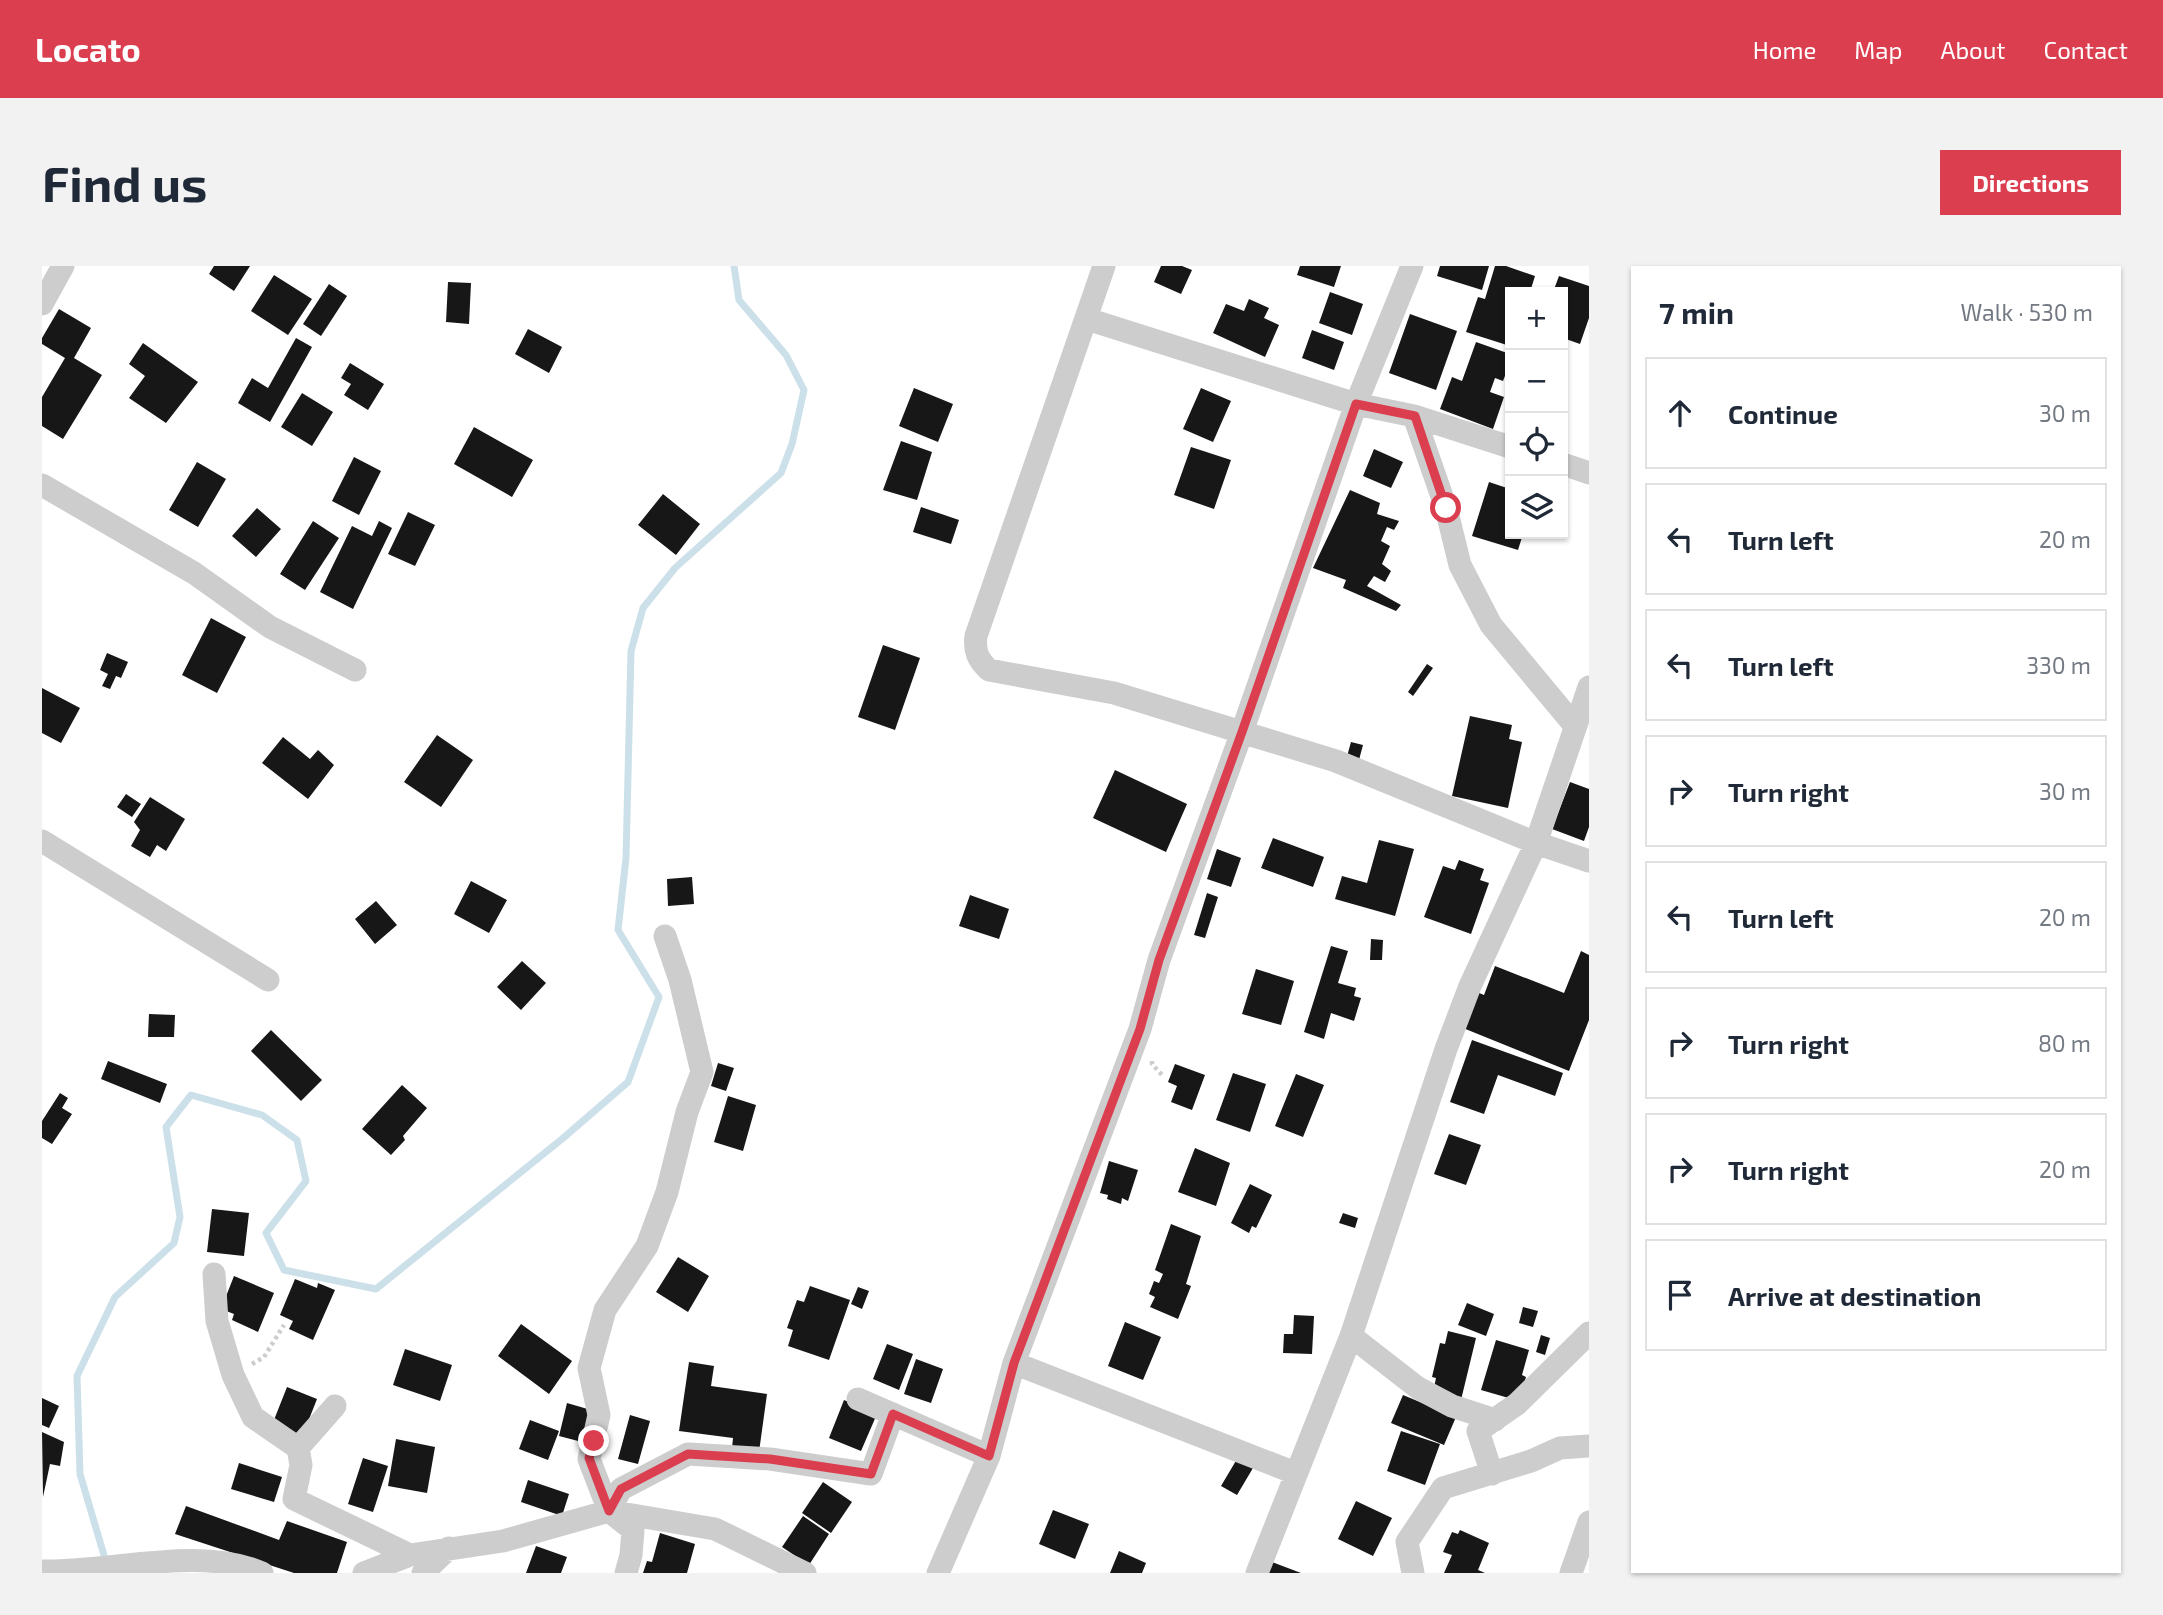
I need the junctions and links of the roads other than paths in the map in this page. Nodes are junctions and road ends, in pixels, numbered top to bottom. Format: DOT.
graph roads {
  1 [pos="64,266"];
  2 [pos="1104,266"];
  3 [pos="1412,266"];
  4 [pos="42,304"];
  5 [pos="1087,318"];
  6 [pos="1356,404"];
  7 [pos="1415,416"];
  8 [pos="1505,445"];
  9 [pos="1568,466"];
  10 [pos="1589,473"];
  11 [pos="42,485"];
  12 [pos="355,670"];
  13 [pos="1589,687"];
  14 [pos="1575,726"];
  15 [pos="1242,732"];
  16 [pos="42,841"];
  17 [pos="1536,843"];
  18 [pos="1589,861"];
  19 [pos="665,936"];
  20 [pos="268,980"];
  21 [pos="214,1274"];
  22 [pos="1589,1333"];
  23 [pos="1351,1336"];
  24 [pos="1014,1363"];
  25 [pos="859,1399"];
  26 [pos="335,1406"];
  27 [pos="893,1414"];
  28 [pos="1495,1420"];
  29 [pos="1589,1446"];
  30 [pos="298,1448"];
  31 [pos="989,1456"];
  32 [pos="1295,1473"];
  33 [pos="1492,1474"];
  34 [pos="609,1511"];
  35 [pos="1589,1521"];
  36 [pos="417,1564"];
  37 [pos="42,1571"];
  38 [pos="262,1573"];
  39 [pos="364,1573"];
  40 [pos="626,1573"];
  41 [pos="805,1573"];
  42 [pos="938,1573"];
  43 [pos="1257,1573"];
  44 [pos="1413,1573"];
  45 [pos="1571,1573"];
  1 -- 4 [label="street"];
  2 -- 5 [label="street"];
  3 -- 6 [label="street"];
  5 -- 6 [label="street"];
  5 -- 15 [label="street"];
  6 -- 7 [label="street"];
  6 -- 15 [label="street"];
  7 -- 8 [label="street"];
  7 -- 14 [label="street"];
  9 -- 10 [label="street"];
  11 -- 12 [label="street"];
  13 -- 14 [label="street"];
  14 -- 17 [label="street"];
  15 -- 17 [label="street"];
  15 -- 24 [label="street"];
  16 -- 20 [label="street"];
  17 -- 18 [label="street"];
  17 -- 23 [label="street"];
  19 -- 34 [label="street"];
  21 -- 30 [label="street"];
  22 -- 28 [label="street"];
  23 -- 28 [label="street"];
  23 -- 32 [label="street"];
  24 -- 31 [label="street"];
  24 -- 32 [label="street"];
  25 -- 27 [label="street"];
  26 -- 30 [label="street"];
  27 -- 31 [label="street"];
  27 -- 34 [label="street"];
  28 -- 33 [label="street"];
  29 -- 33 [label="street"];
  30 -- 36 [label="street"];
  31 -- 42 [label="street"];
  32 -- 43 [label="street"];
  33 -- 44 [label="street"];
  34 -- 36 [label="street"];
  34 -- 40 [label="street"];
  34 -- 41 [label="street"];
  35 -- 45 [label="street"];
  36 -- 39 [label="street"];
  37 -- 38 [label="street"];
}
